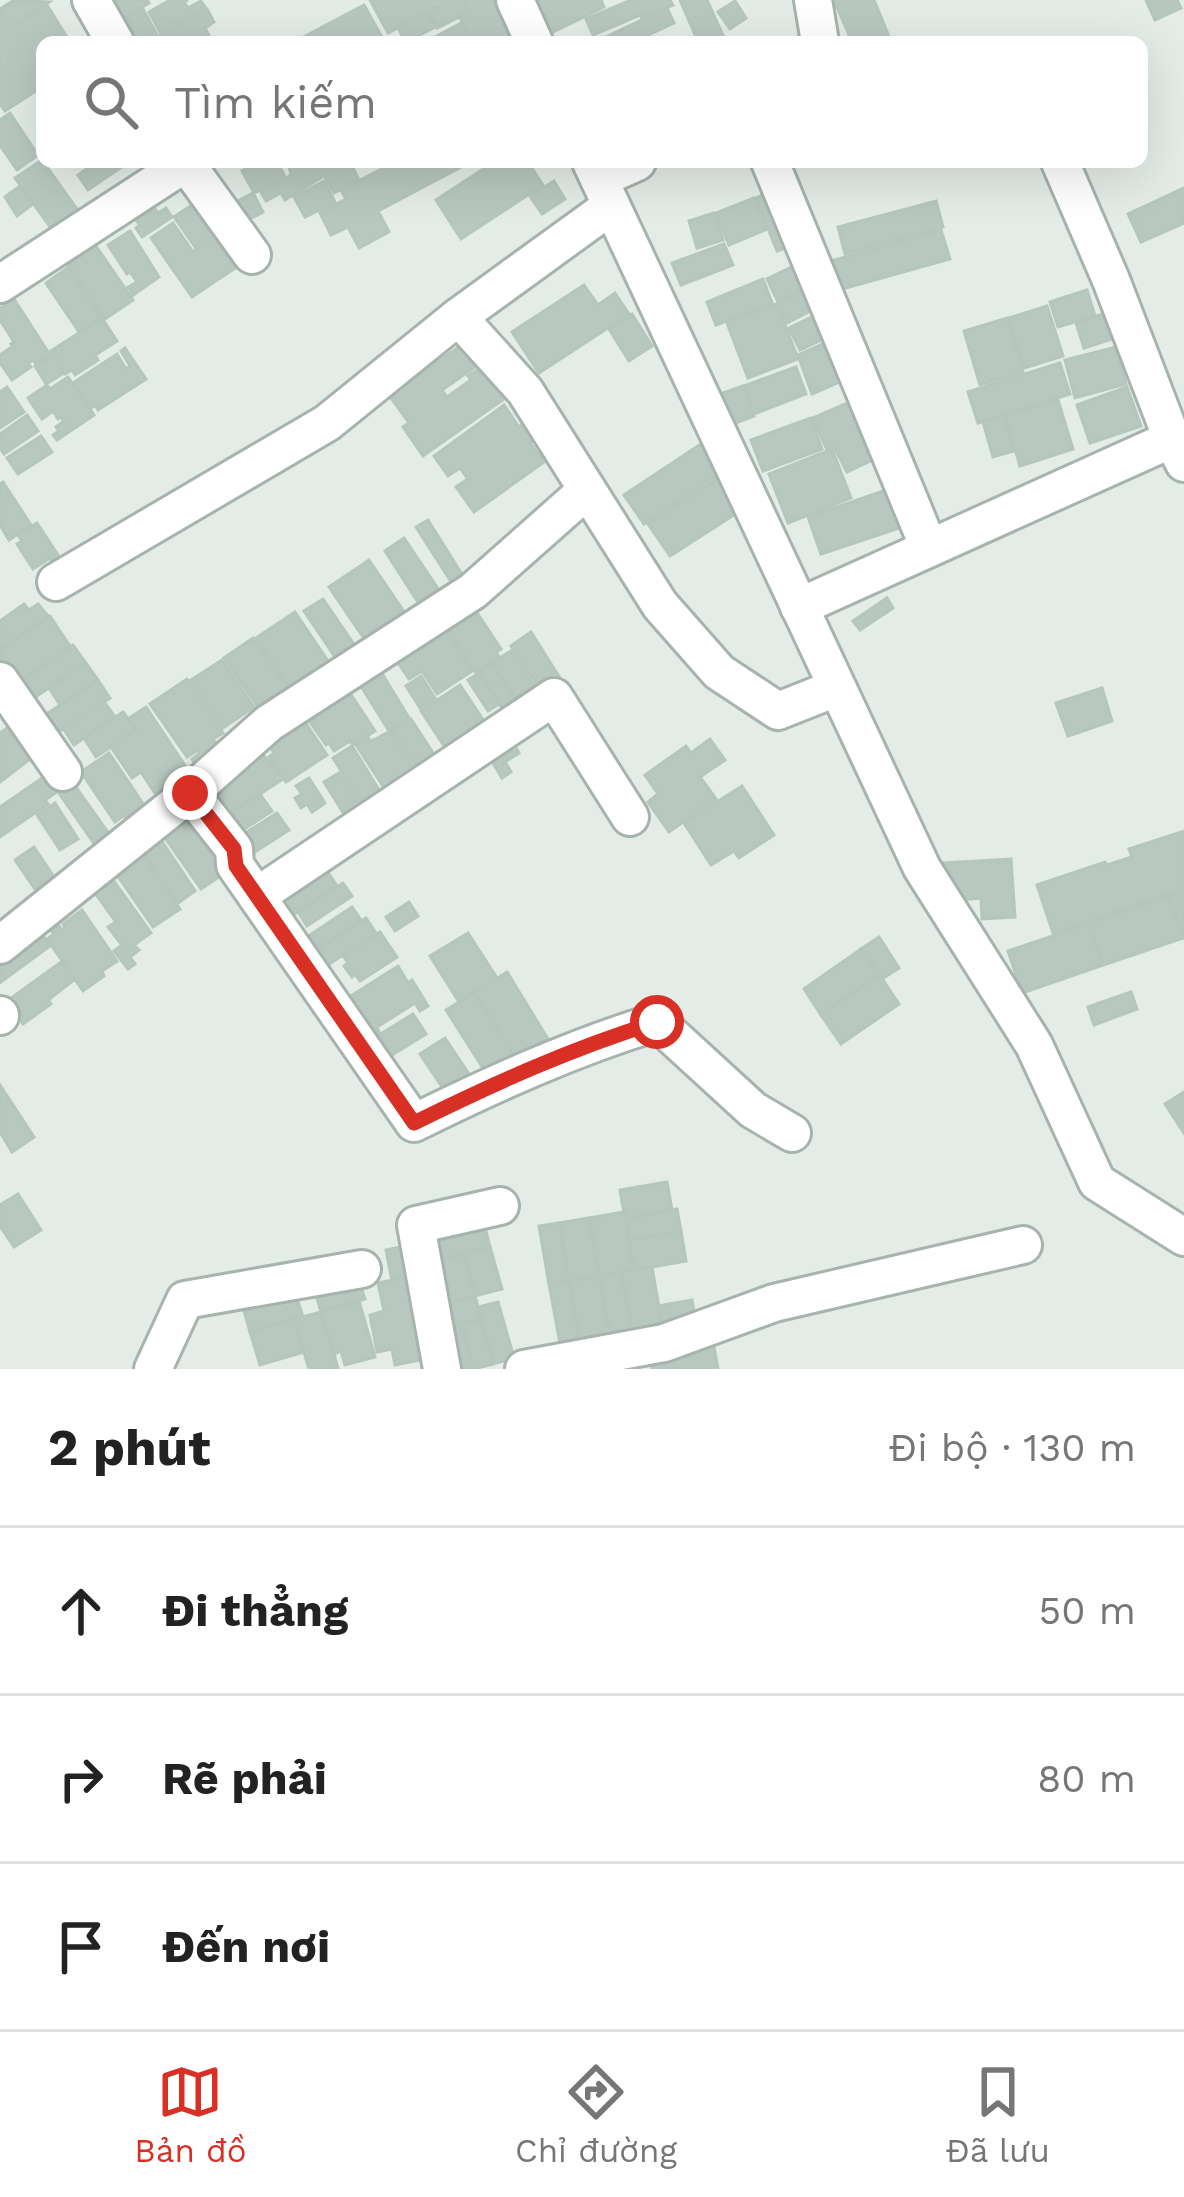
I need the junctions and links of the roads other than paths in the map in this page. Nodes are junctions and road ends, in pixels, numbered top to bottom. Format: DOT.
graph roads {
  1 [pos="91,0"];
  2 [pos="515,0"];
  3 [pos="813,0"];
  4 [pos="112,36"];
  5 [pos="531,36"];
  6 [pos="819,36"];
  7 [pos="177,168"];
  8 [pos="190,168"];
  9 [pos="627,168"];
  10 [pos="772,168"];
  11 [pos="1063,168"];
  12 [pos="600,182"];
  13 [pos="252,255"];
  14 [pos="0,284"];
  15 [pos="458,316"];
  16 [pos="1178,451"];
  17 [pos="587,490"];
  18 [pos="929,548"];
  19 [pos="56,582"];
  20 [pos="799,607"];
  21 [pos="0,681"];
  22 [pos="836,688"];
  23 [pos="63,772"];
  24 [pos="190,793"];
  25 [pos="630,817"];
  26 [pos="257,896"];
  27 [pos="0,945"];
  28 [pos="792,1133"];
  29 [pos="500,1206"];
  30 [pos="1178,1228"];
  31 [pos="1023,1245"];
  32 [pos="362,1269"];
  33 [pos="152,1369"];
  34 [pos="442,1369"];
  35 [pos="524,1369"];
  1 -- 4 [label="street"];
  2 -- 5 [label="street"];
  3 -- 6 [label="street"];
  7 -- 14 [label="street"];
  8 -- 13 [label="street"];
  9 -- 12 [label="street"];
  10 -- 18 [label="street"];
  11 -- 16 [label="street"];
  12 -- 15 [label="street"];
  12 -- 20 [label="street"];
  15 -- 17 [label="street"];
  15 -- 19 [label="street"];
  16 -- 18 [label="street"];
  17 -- 22 [label="street"];
  17 -- 24 [label="street"];
  18 -- 20 [label="street"];
  20 -- 22 [label="street"];
  21 -- 23 [label="street"];
  22 -- 30 [label="street"];
  24 -- 26 [label="street"];
  24 -- 27 [label="street"];
  25 -- 26 [label="street"];
  26 -- 28 [label="street"];
  29 -- 34 [label="street"];
  31 -- 35 [label="street"];
  32 -- 33 [label="street"];
}
